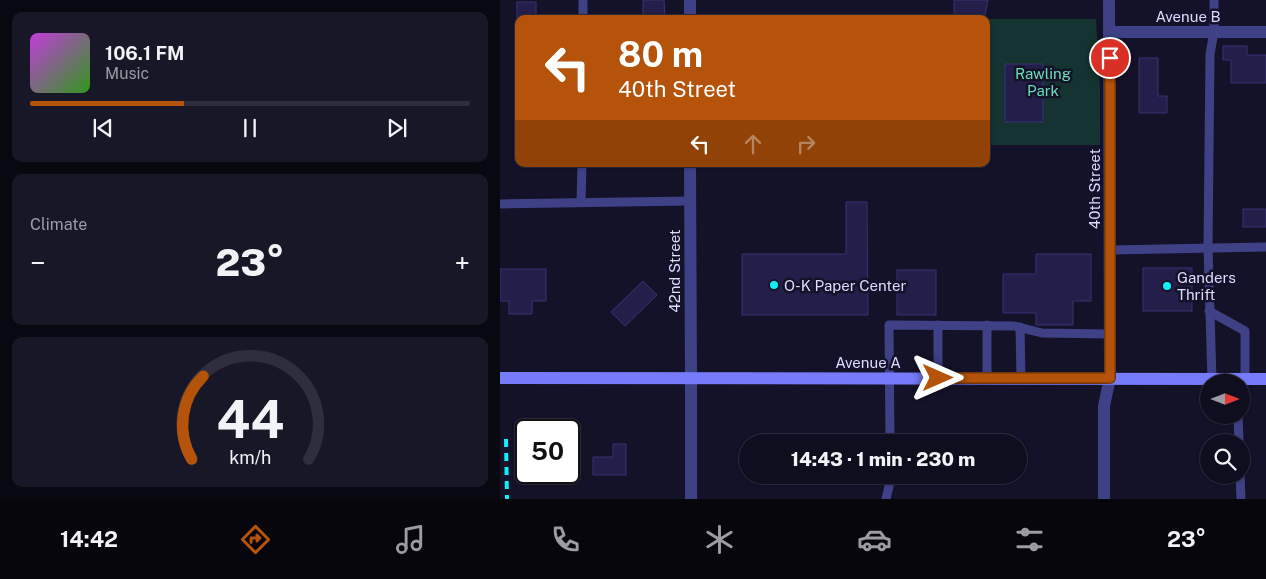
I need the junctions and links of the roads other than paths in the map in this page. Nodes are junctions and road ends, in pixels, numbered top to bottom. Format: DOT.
graph roads {
  1 [pos="583,0"];
  2 [pos="690,0"];
  3 [pos="1109,0"];
  4 [pos="1214,0"];
  5 [pos="583,15"];
  6 [pos="690,15"];
  7 [pos="1110,32"];
  8 [pos="1214,32"];
  9 [pos="1266,32"];
  10 [pos="582,167"];
  11 [pos="690,167"];
  12 [pos="690,201"];
  13 [pos="581,202"];
  14 [pos="500,204"];
  15 [pos="1208,247"];
  16 [pos="1266,247"];
  17 [pos="1110,250"];
  18 [pos="1209,311"];
  19 [pos="938,325"];
  20 [pos="987,325"];
  21 [pos="1020,327"];
  22 [pos="1110,334"];
  23 [pos="1212,374"];
  24 [pos="1240,374"];
  25 [pos="500,378"];
  26 [pos="691,378"];
  27 [pos="888,378"];
  28 [pos="938,378"];
  29 [pos="987,378"];
  30 [pos="1021,378"];
  31 [pos="1110,378"];
  32 [pos="1266,379"];
  33 [pos="1200,380"];
  34 [pos="1250,380"];
  35 [pos="890,434"];
  36 [pos="890,484"];
  37 [pos="1240,484"];
  38 [pos="691,499"];
  39 [pos="886,499"];
  40 [pos="1104,499"];
  41 [pos="1241,499"];
  1 -- 5 [label="lane"];
  2 -- 6 [label="street"];
  3 -- 7 [label="street, 40th Street"];
  4 -- 8 [label="lane"];
  7 -- 8 [label="street, Avenue B"];
  7 -- 17 [label="street, 40th Street"];
  8 -- 9 [label="street, Avenue B"];
  8 -- 15 [label="lane"];
  10 -- 13 [label="lane"];
  11 -- 12 [label="street, 42nd Street"];
  12 -- 13 [label="lane"];
  12 -- 26 [label="street, 42nd Street"];
  13 -- 14 [label="lane"];
  15 -- 16 [label="lane"];
  15 -- 17 [label="lane"];
  15 -- 18 [label="lane"];
  17 -- 22 [label="street, 40th Street"];
  18 -- 23 [label="lane"];
  18 -- 24 [label="lane"];
  19 -- 20 [label="lane"];
  19 -- 27 [label="lane"];
  19 -- 28 [label="lane"];
  20 -- 21 [label="lane"];
  20 -- 29 [label="lane"];
  21 -- 22 [label="lane"];
  21 -- 30 [label="lane"];
  22 -- 31 [label="street, 40th Street"];
  25 -- 26 [label="main road, Avenue A"];
  26 -- 27 [label="main road, Avenue A"];
  26 -- 38 [label="street, 42nd Street"];
  27 -- 28 [label="main road, Avenue A"];
  27 -- 35 [label="lane"];
  28 -- 29 [label="main road, Avenue A"];
  29 -- 30 [label="main road, Avenue A"];
  30 -- 31 [label="main road, Avenue A"];
  31 -- 33 [label="main road, Avenue A"];
  31 -- 40 [label="street, 40th Street"];
  32 -- 34 [label="main road, Avenue A"];
  36 -- 39 [label="lane"];
  37 -- 41 [label="lane"];
}
